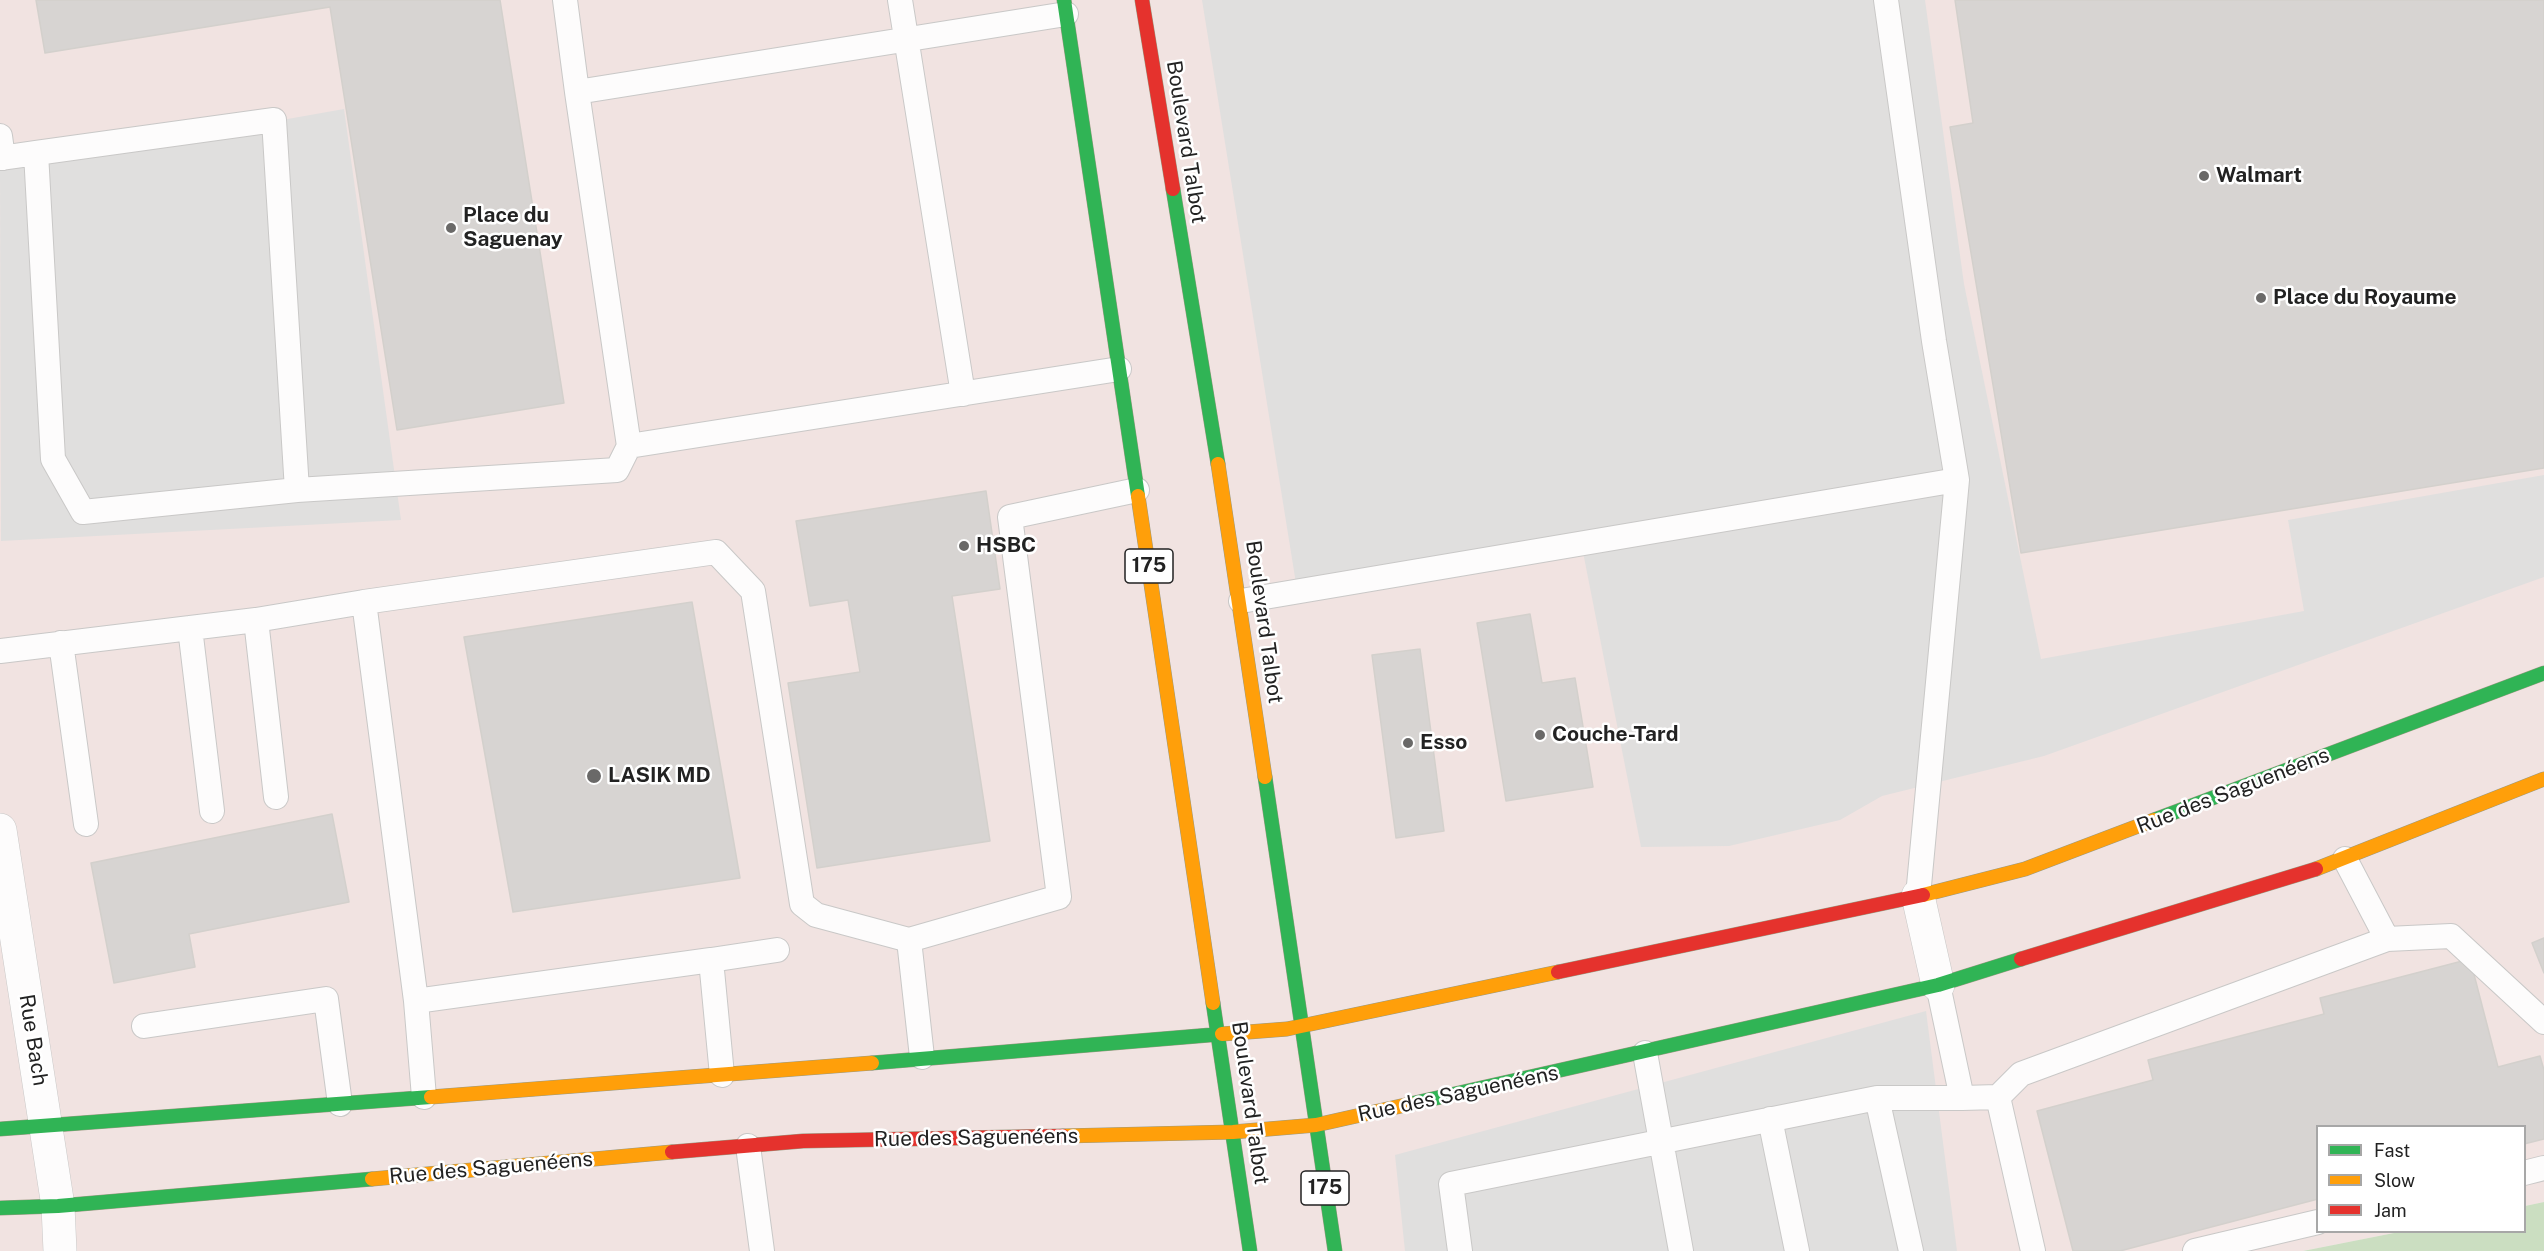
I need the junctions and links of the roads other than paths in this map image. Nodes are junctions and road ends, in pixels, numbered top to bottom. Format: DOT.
graph roads {
  1 [pos="565,0"];
  2 [pos="900,0"];
  3 [pos="1142,0"];
  4 [pos="1886,0"];
  5 [pos="1065,7"];
  6 [pos="906,39"];
  7 [pos="577,92"];
  8 [pos="1,151"];
  9 [pos="36,153"];
  10 [pos="1119,369"];
  11 [pos="963,394"];
  12 [pos="629,446"];
  13 [pos="1957,480"];
  14 [pos="297,490"];
  15 [pos="1137,490"];
  16 [pos="1241,601"];
  17 [pos="364,602"];
  18 [pos="255,620"];
  19 [pos="190,628"];
  20 [pos="61,643"];
  21 [pos="0,651"];
  22 [pos="2544,674"];
  23 [pos="2544,779"];
  24 [pos="276,797"];
  25 [pos="212,812"];
  26 [pos="86,824"];
  27 [pos="0,830"];
  28 [pos="2346,859"];
  29 [pos="1917,896"];
  30 [pos="2387,939"];
  31 [pos="909,940"];
  32 [pos="777,950"];
  33 [pos="711,960"];
  34 [pos="1938,985"];
  35 [pos="416,1001"];
  36 [pos="2544,1022"];
  37 [pos="144,1026"];
  38 [pos="1300,1026"];
  39 [pos="1220,1035"];
  40 [pos="1645,1053"];
  41 [pos="922,1057"];
  42 [pos="722,1075"];
  43 [pos="424,1097"];
  44 [pos="1998,1097"];
  45 [pos="1877,1098"];
  46 [pos="1962,1098"];
  47 [pos="340,1104"];
  48 [pos="1770,1119"];
  49 [pos="1316,1125"];
  50 [pos="46,1127"];
  51 [pos="0,1129"];
  52 [pos="1233,1132"];
  53 [pos="1660,1141"];
  54 [pos="748,1146"];
  55 [pos="2544,1168"];
  56 [pos="2526,1172"];
  57 [pos="58,1206"];
  58 [pos="0,1208"];
  59 [pos="2316,1222"];
  60 [pos="60,1251"];
  61 [pos="762,1251"];
  62 [pos="1250,1251"];
  63 [pos="1335,1251"];
  64 [pos="1460,1251"];
  65 [pos="1681,1251"];
  66 [pos="1797,1251"];
  67 [pos="1911,1251"];
  68 [pos="2033,1251"];
  69 [pos="2194,1251"];
  1 -- 7 [label="lane"];
  2 -- 6 [label="lane"];
  3 -- 16 [label="street, Boulevard Talbot / 175"];
  4 -- 13 [label="lane"];
  5 -- 6 [label="lane"];
  5 -- 10 [label="street, Boulevard Talbot / 175"];
  6 -- 7 [label="lane"];
  6 -- 11 [label="lane"];
  7 -- 12 [label="lane"];
  8 -- 9 [label="lane"];
  9 -- 14 [label="lane"];
  9 -- 14 [label="lane"];
  10 -- 11 [label="lane"];
  10 -- 15 [label="street, Boulevard Talbot / 175"];
  11 -- 12 [label="lane"];
  12 -- 14 [label="lane"];
  13 -- 16 [label="lane"];
  13 -- 29 [label="lane"];
  15 -- 31 [label="lane"];
  15 -- 39 [label="street, Boulevard Talbot / 175"];
  16 -- 38 [label="street, Boulevard Talbot / 175"];
  17 -- 18 [label="lane"];
  17 -- 31 [label="lane"];
  17 -- 35 [label="lane"];
  18 -- 19 [label="lane"];
  18 -- 24 [label="lane"];
  19 -- 20 [label="lane"];
  19 -- 25 [label="lane"];
  20 -- 21 [label="lane"];
  20 -- 26 [label="lane"];
  22 -- 29 [label="street, Rue des Saguenéens"];
  23 -- 28 [label="street, Rue des Saguenéens"];
  27 -- 50 [label="street, Rue Bach"];
  28 -- 30 [label="lane"];
  28 -- 34 [label="street, Rue des Saguenéens"];
  29 -- 34 [label="street"];
  29 -- 38 [label="street, Rue des Saguenéens"];
  30 -- 36 [label="lane"];
  30 -- 44 [label="lane"];
  31 -- 41 [label="lane"];
  32 -- 33 [label="lane"];
  33 -- 35 [label="lane"];
  33 -- 42 [label="lane"];
  34 -- 40 [label="street, Rue des Saguenéens"];
  34 -- 46 [label="lane"];
  35 -- 43 [label="lane"];
  37 -- 47 [label="lane"];
  38 -- 39 [label="street, Rue des Saguenéens"];
  38 -- 49 [label="street, Boulevard Talbot / 175"];
  39 -- 41 [label="street, Rue des Saguenéens"];
  39 -- 52 [label="street, Boulevard Talbot / 175"];
  40 -- 49 [label="street, Rue des Saguenéens"];
  40 -- 53 [label="lane"];
  41 -- 42 [label="street, Rue des Saguenéens"];
  42 -- 43 [label="street, Rue des Saguenéens"];
  43 -- 47 [label="street, Rue des Saguenéens"];
  44 -- 46 [label="lane"];
  44 -- 68 [label="lane"];
  45 -- 46 [label="lane"];
  45 -- 48 [label="lane"];
  45 -- 67 [label="lane"];
  47 -- 50 [label="street, Rue des Saguenéens"];
  48 -- 53 [label="lane"];
  48 -- 66 [label="lane"];
  49 -- 52 [label="street, Rue des Saguenéens"];
  49 -- 63 [label="street, Boulevard Talbot / 175"];
  50 -- 51 [label="street, Rue des Saguenéens"];
  50 -- 57 [label="street, Rue Bach"];
  52 -- 54 [label="street, Rue des Saguenéens"];
  52 -- 62 [label="street, Boulevard Talbot / 175"];
  53 -- 64 [label="lane"];
  53 -- 65 [label="lane"];
  54 -- 57 [label="street, Rue des Saguenéens"];
  54 -- 61 [label="lane"];
  55 -- 56 [label="lane"];
  57 -- 58 [label="street, Rue des Saguenéens"];
  57 -- 60 [label="street, Rue Bach"];
  59 -- 69 [label="lane"];
}
